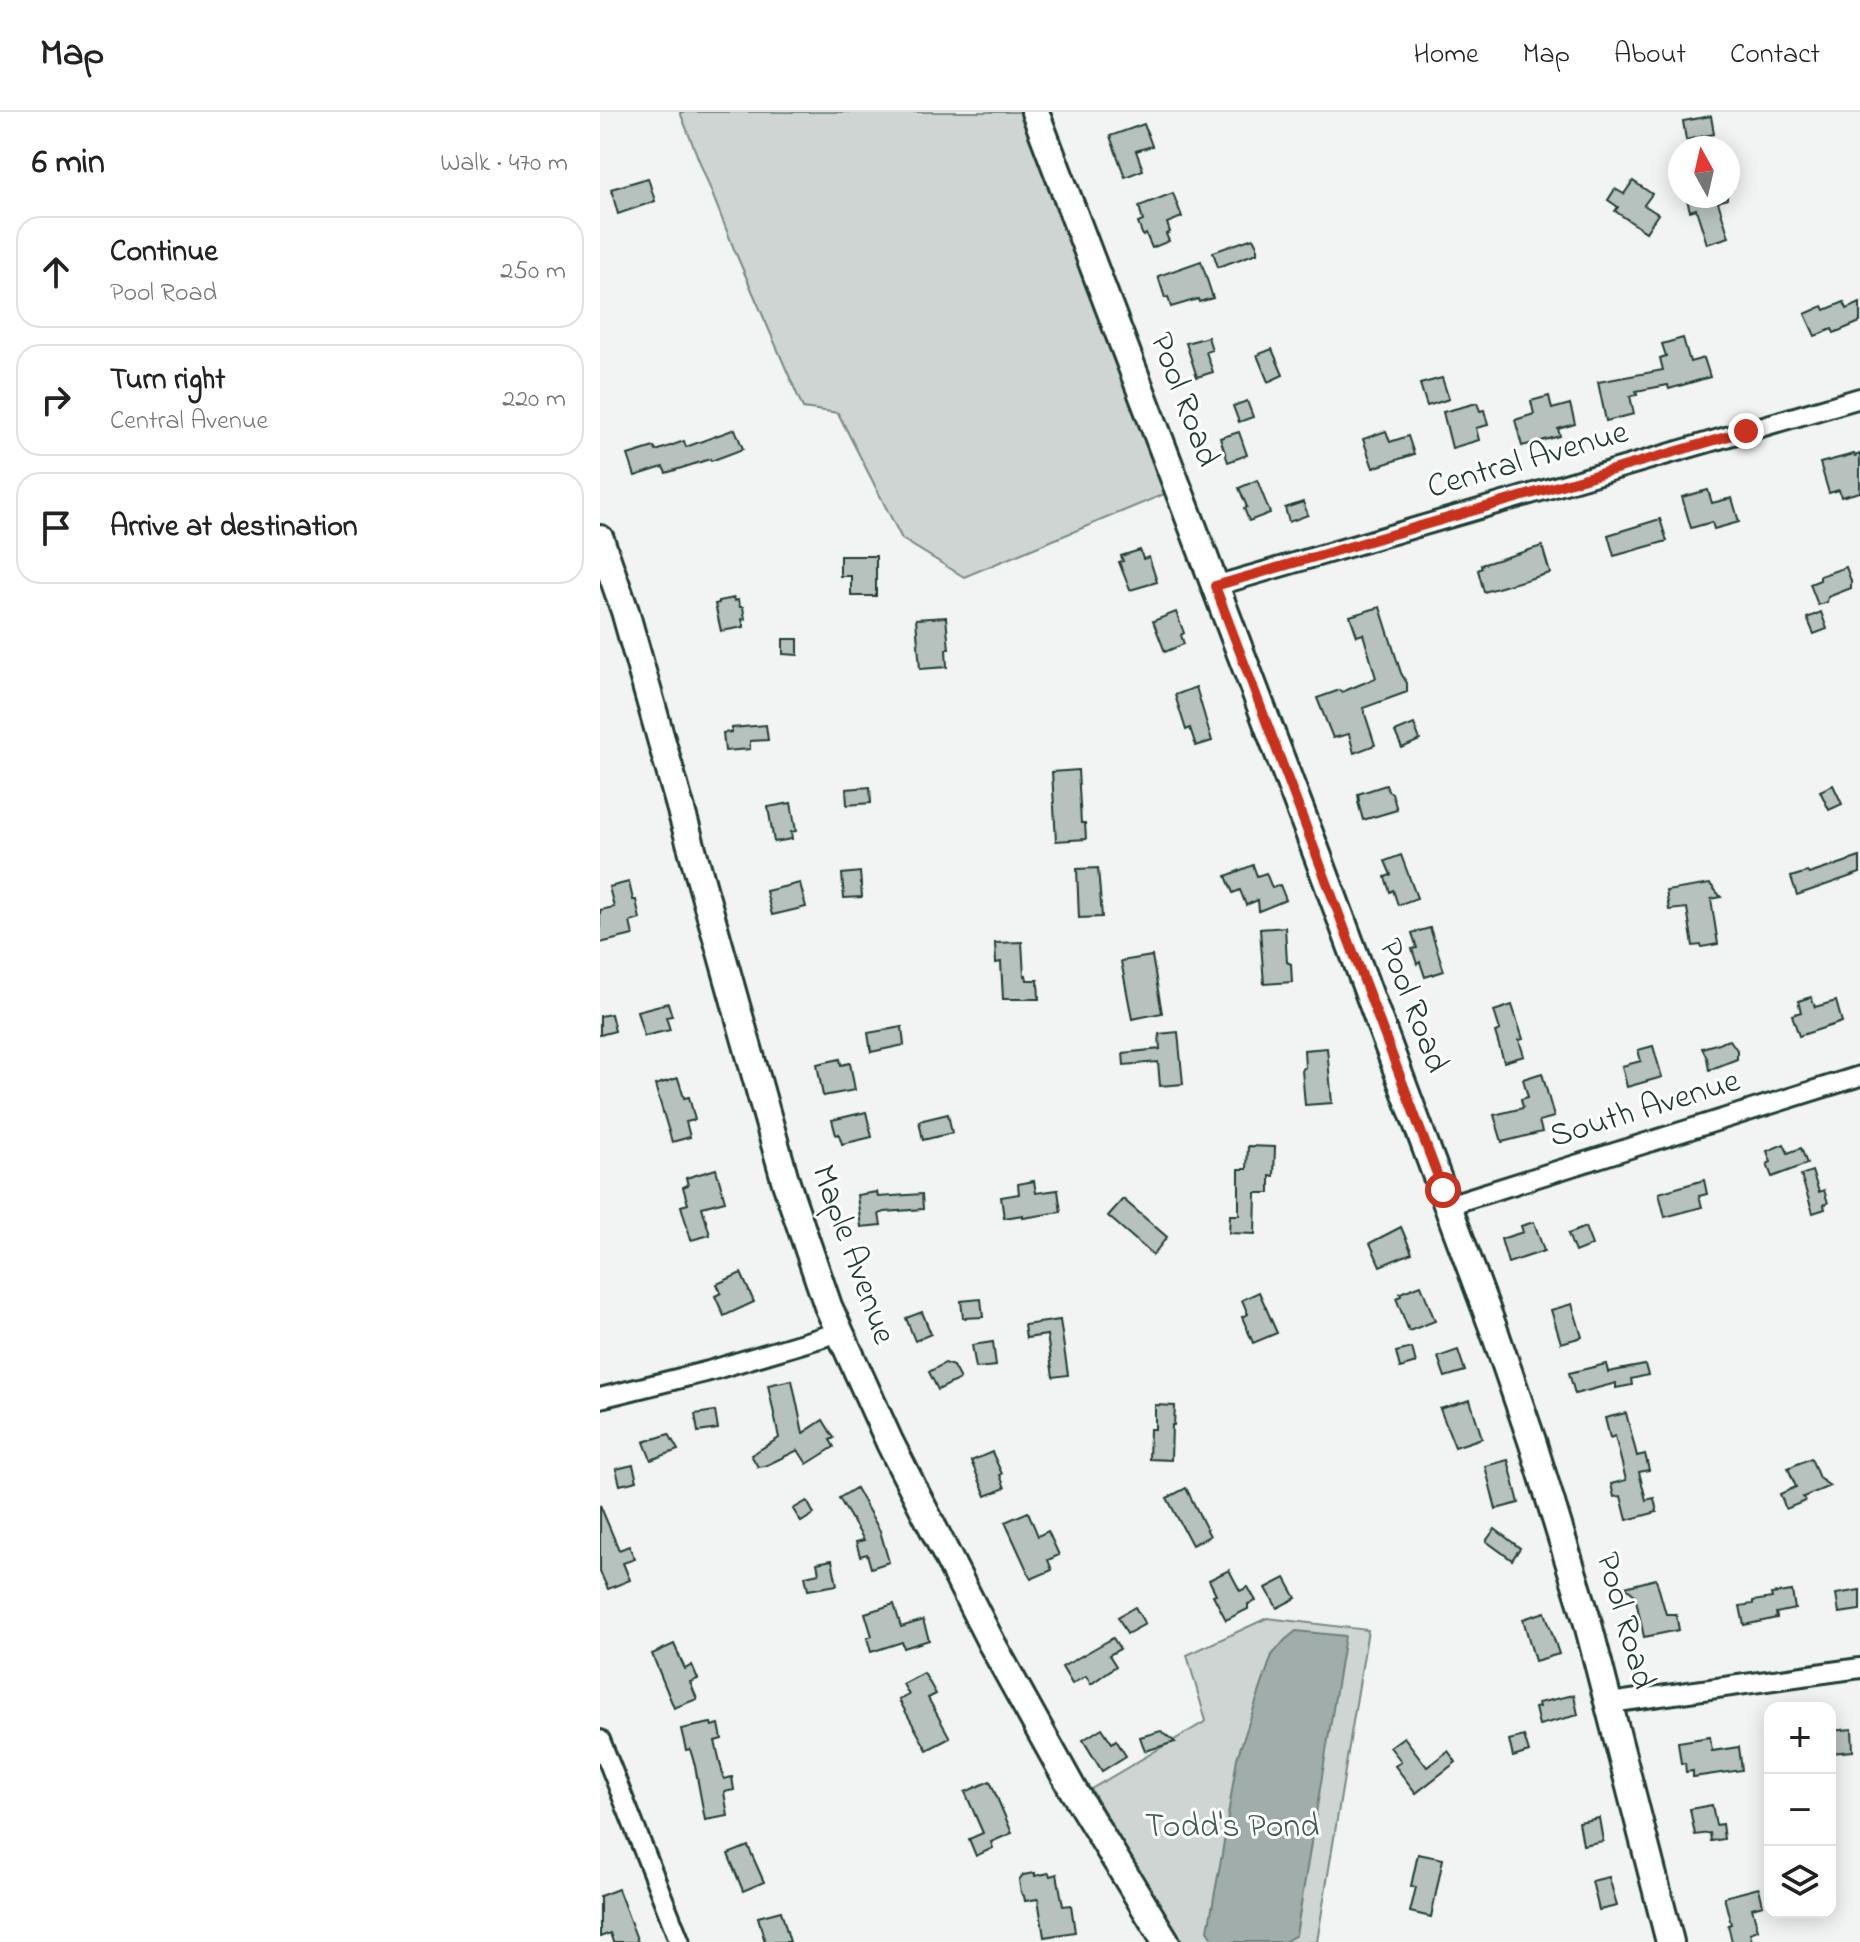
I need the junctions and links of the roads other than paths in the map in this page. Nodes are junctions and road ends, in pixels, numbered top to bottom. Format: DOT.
graph roads {
  1 [pos="1035,112"];
  2 [pos="1860,398"];
  3 [pos="600,539"];
  4 [pos="1215,586"];
  5 [pos="1860,1076"];
  6 [pos="1448,1205"];
  7 [pos="840,1332"];
  8 [pos="600,1398"];
  9 [pos="1860,1668"];
  10 [pos="1610,1703"];
  11 [pos="600,1740"];
  12 [pos="680,1942"];
  13 [pos="1166,1942"];
  14 [pos="1670,1942"];
  1 -- 4 [label="street, Pool Road"];
  2 -- 4 [label="street, Central Avenue"];
  3 -- 7 [label="street, Maple Avenue"];
  4 -- 6 [label="street, Pool Road"];
  5 -- 6 [label="street, South Avenue"];
  6 -- 10 [label="street, Pool Road"];
  7 -- 8 [label="street"];
  7 -- 13 [label="street, Maple Avenue"];
  9 -- 10 [label="street"];
  10 -- 14 [label="street, Pool Road"];
  11 -- 12 [label="street"];
}
